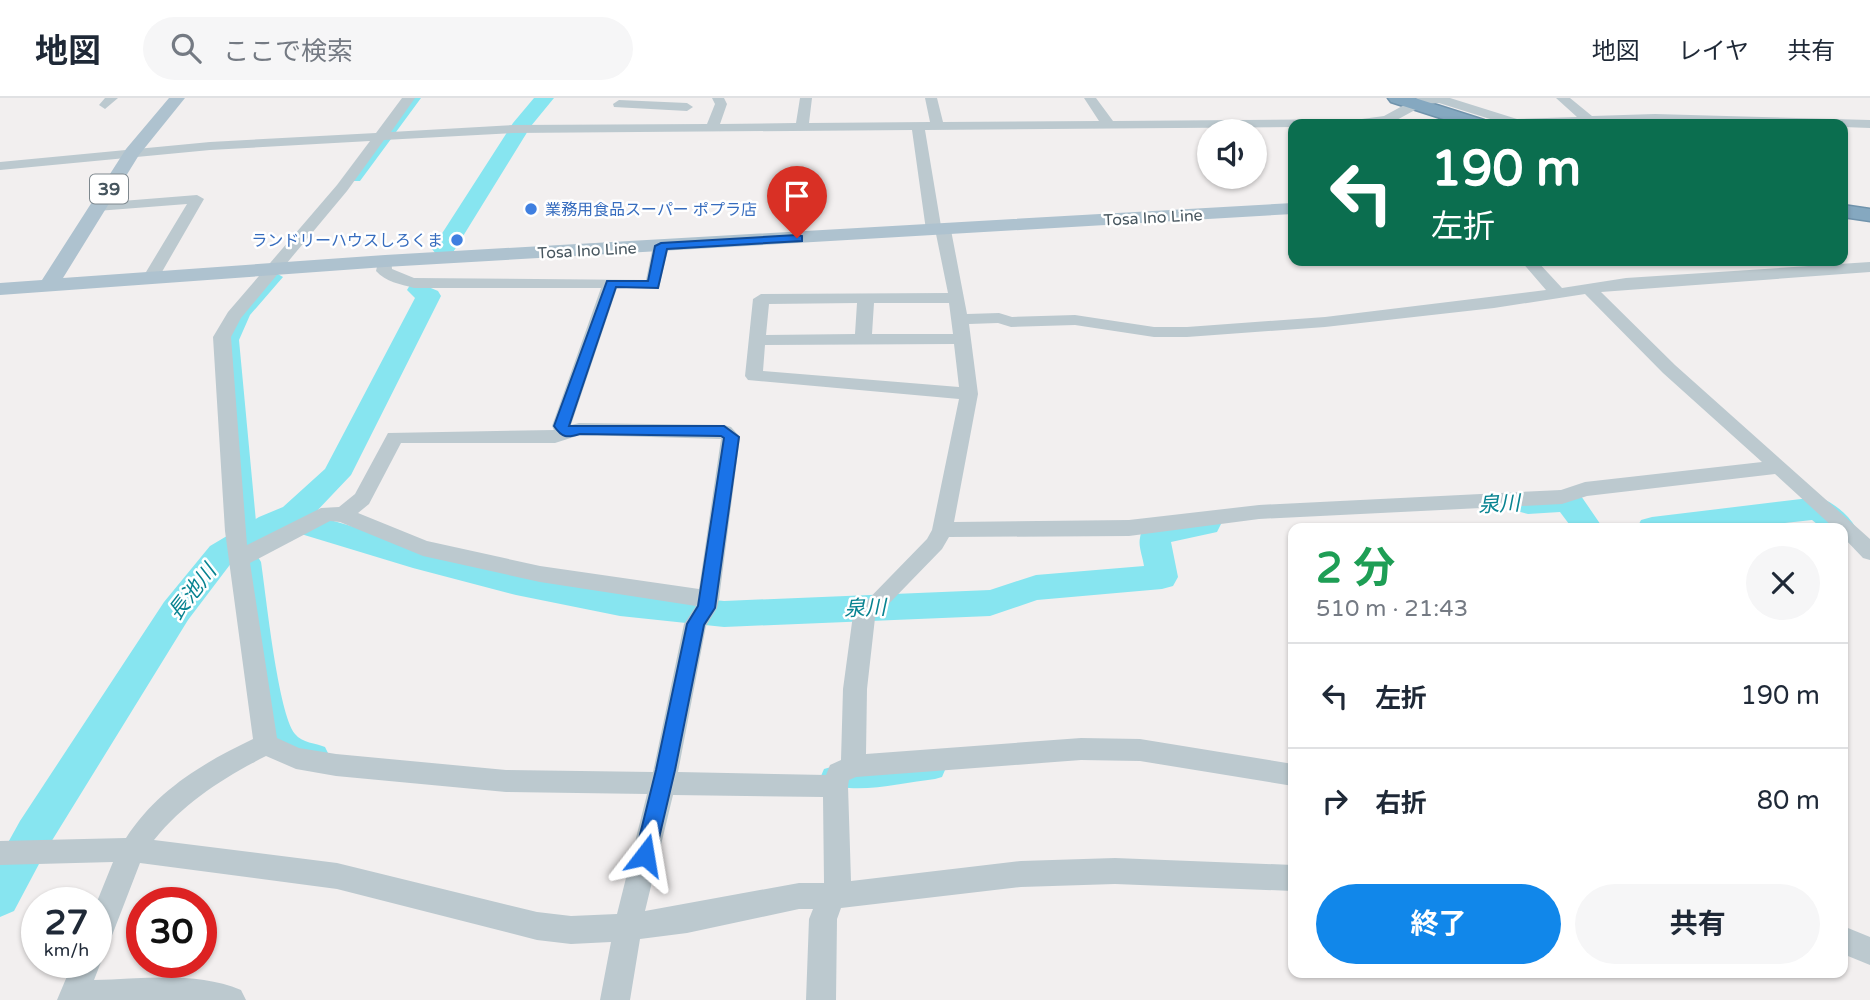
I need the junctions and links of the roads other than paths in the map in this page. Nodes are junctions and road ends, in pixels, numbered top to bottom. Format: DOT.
graph roads {
  1 [pos="177,98"];
  2 [pos="409,98"];
  3 [pos="718,98"];
  4 [pos="806,98"];
  5 [pos="931,98"];
  6 [pos="1090,98"];
  7 [pos="1374,98"];
  8 [pos="1562,98"];
  9 [pos="622,101"];
  10 [pos="1404,104"];
  11 [pos="687,107"];
  12 [pos="1388,119"];
  13 [pos="1438,119"];
  14 [pos="1459,119"];
  15 [pos="1503,119"];
  16 [pos="1588,119"];
  17 [pos="1633,119"];
  18 [pos="1691,119"];
  19 [pos="1848,123"];
  20 [pos="1288,124"];
  21 [pos="1870,124"];
  22 [pos="1109,125"];
  23 [pos="919,127"];
  24 [pos="938,127"];
  25 [pos="602,128"];
  26 [pos="712,128"];
  27 [pos="802,128"];
  28 [pos="382,135"];
  29 [pos="132,153"];
  30 [pos="0,166"];
  31 [pos="1848,201"];
  32 [pos="1870,205"];
  33 [pos="97,207"];
  34 [pos="1288,209"];
  35 [pos="1848,212"];
  36 [pos="1870,215"];
  37 [pos="938,230"];
  38 [pos="661,246"];
  39 [pos="385,261"];
  40 [pos="1534,266"];
  41 [pos="1870,267"];
  42 [pos="273,268"];
  43 [pos="152,277"];
  44 [pos="611,283"];
  45 [pos="49,284"];
  46 [pos="1587,287"];
  47 [pos="0,289"];
  48 [pos="1557,292"];
  49 [pos="957,298"];
  50 [pos="866,299"];
  51 [pos="960,319"];
  52 [pos="863,339"];
  53 [pos="962,339"];
  54 [pos="756,340"];
  55 [pos="969,394"];
  56 [pos="567,433"];
  57 [pos="1780,467"];
  58 [pos="343,515"];
  59 [pos="1839,523"];
  60 [pos="942,530"];
  61 [pos="1848,531"];
  62 [pos="1870,552"];
  63 [pos="239,556"];
  64 [pos="704,609"];
  65 [pos="266,744"];
  66 [pos="1288,774"];
  67 [pos="840,777"];
  68 [pos="664,778"];
  69 [pos="133,850"];
  70 [pos="0,853"];
  71 [pos="1288,877"];
  72 [pos="832,896"];
  73 [pos="112,902"];
  74 [pos="628,928"];
  75 [pos="1848,942"];
  76 [pos="1870,951"];
  77 [pos="81,978"];
  78 [pos="73,997"];
  79 [pos="231,1000"];
  80 [pos="615,1000"];
  81 [pos="821,1000"];
  1 -- 29 [label="main road, 39"];
  2 -- 28 [label="street"];
  3 -- 26 [label="street"];
  4 -- 27 [label="street"];
  5 -- 24 [label="street"];
  6 -- 22 [label="street"];
  7 -- 10 [label="highway"];
  8 -- 16 [label="street"];
  9 -- 11 [label="street"];
  9 -- 25 [label="street"];
  10 -- 12 [label="street"];
  10 -- 13 [label="highway"];
  10 -- 14 [label="highway"];
  10 -- 15 [label="street"];
  17 -- 18 [label="street"];
  19 -- 21 [label="street"];
  20 -- 22 [label="street"];
  22 -- 24 [label="street"];
  23 -- 24 [label="street"];
  23 -- 27 [label="street"];
  23 -- 37 [label="street"];
  25 -- 26 [label="street"];
  25 -- 28 [label="street"];
  26 -- 27 [label="street"];
  28 -- 29 [label="street"];
  28 -- 42 [label="street"];
  29 -- 30 [label="street"];
  29 -- 33 [label="main road, 39"];
  31 -- 32 [label="highway"];
  33 -- 43 [label="street"];
  33 -- 45 [label="main road, 39"];
  34 -- 37 [label="main road, Tosa Ino Line"];
  35 -- 36 [label="highway"];
  37 -- 38 [label="main road, Tosa Ino Line"];
  37 -- 49 [label="street"];
  38 -- 39 [label="main road, Tosa Ino Line"];
  38 -- 44 [label="street"];
  39 -- 42 [label="main road, Tosa Ino Line"];
  39 -- 44 [label="street"];
  40 -- 48 [label="street"];
  41 -- 46 [label="street"];
  42 -- 43 [label="main road, Tosa Ino Line"];
  42 -- 63 [label="street"];
  43 -- 45 [label="main road, Tosa Ino Line"];
  44 -- 56 [label="street"];
  45 -- 47 [label="main road, Tosa Ino Line"];
  46 -- 48 [label="street"];
  46 -- 57 [label="street"];
  48 -- 51 [label="street"];
  49 -- 50 [label="street"];
  49 -- 51 [label="street"];
  50 -- 52 [label="street"];
  50 -- 54 [label="street"];
  51 -- 53 [label="street"];
  52 -- 53 [label="street"];
  52 -- 54 [label="street"];
  53 -- 55 [label="street"];
  54 -- 55 [label="street"];
  55 -- 60 [label="street"];
  56 -- 58 [label="street"];
  56 -- 64 [label="street"];
  57 -- 59 [label="street"];
  57 -- 60 [label="street"];
  58 -- 63 [label="street"];
  58 -- 64 [label="street"];
  60 -- 67 [label="street"];
  61 -- 62 [label="street"];
  63 -- 65 [label="street"];
  64 -- 68 [label="street"];
  65 -- 68 [label="street"];
  65 -- 69 [label="street"];
  66 -- 67 [label="street"];
  67 -- 68 [label="street"];
  67 -- 72 [label="street"];
  68 -- 74 [label="street"];
  69 -- 70 [label="street"];
  69 -- 73 [label="street"];
  69 -- 74 [label="street"];
  71 -- 72 [label="street"];
  72 -- 74 [label="street"];
  72 -- 81 [label="street"];
  74 -- 80 [label="street"];
  75 -- 76 [label="street"];
  77 -- 78 [label="street"];
  78 -- 79 [label="street"];
}
